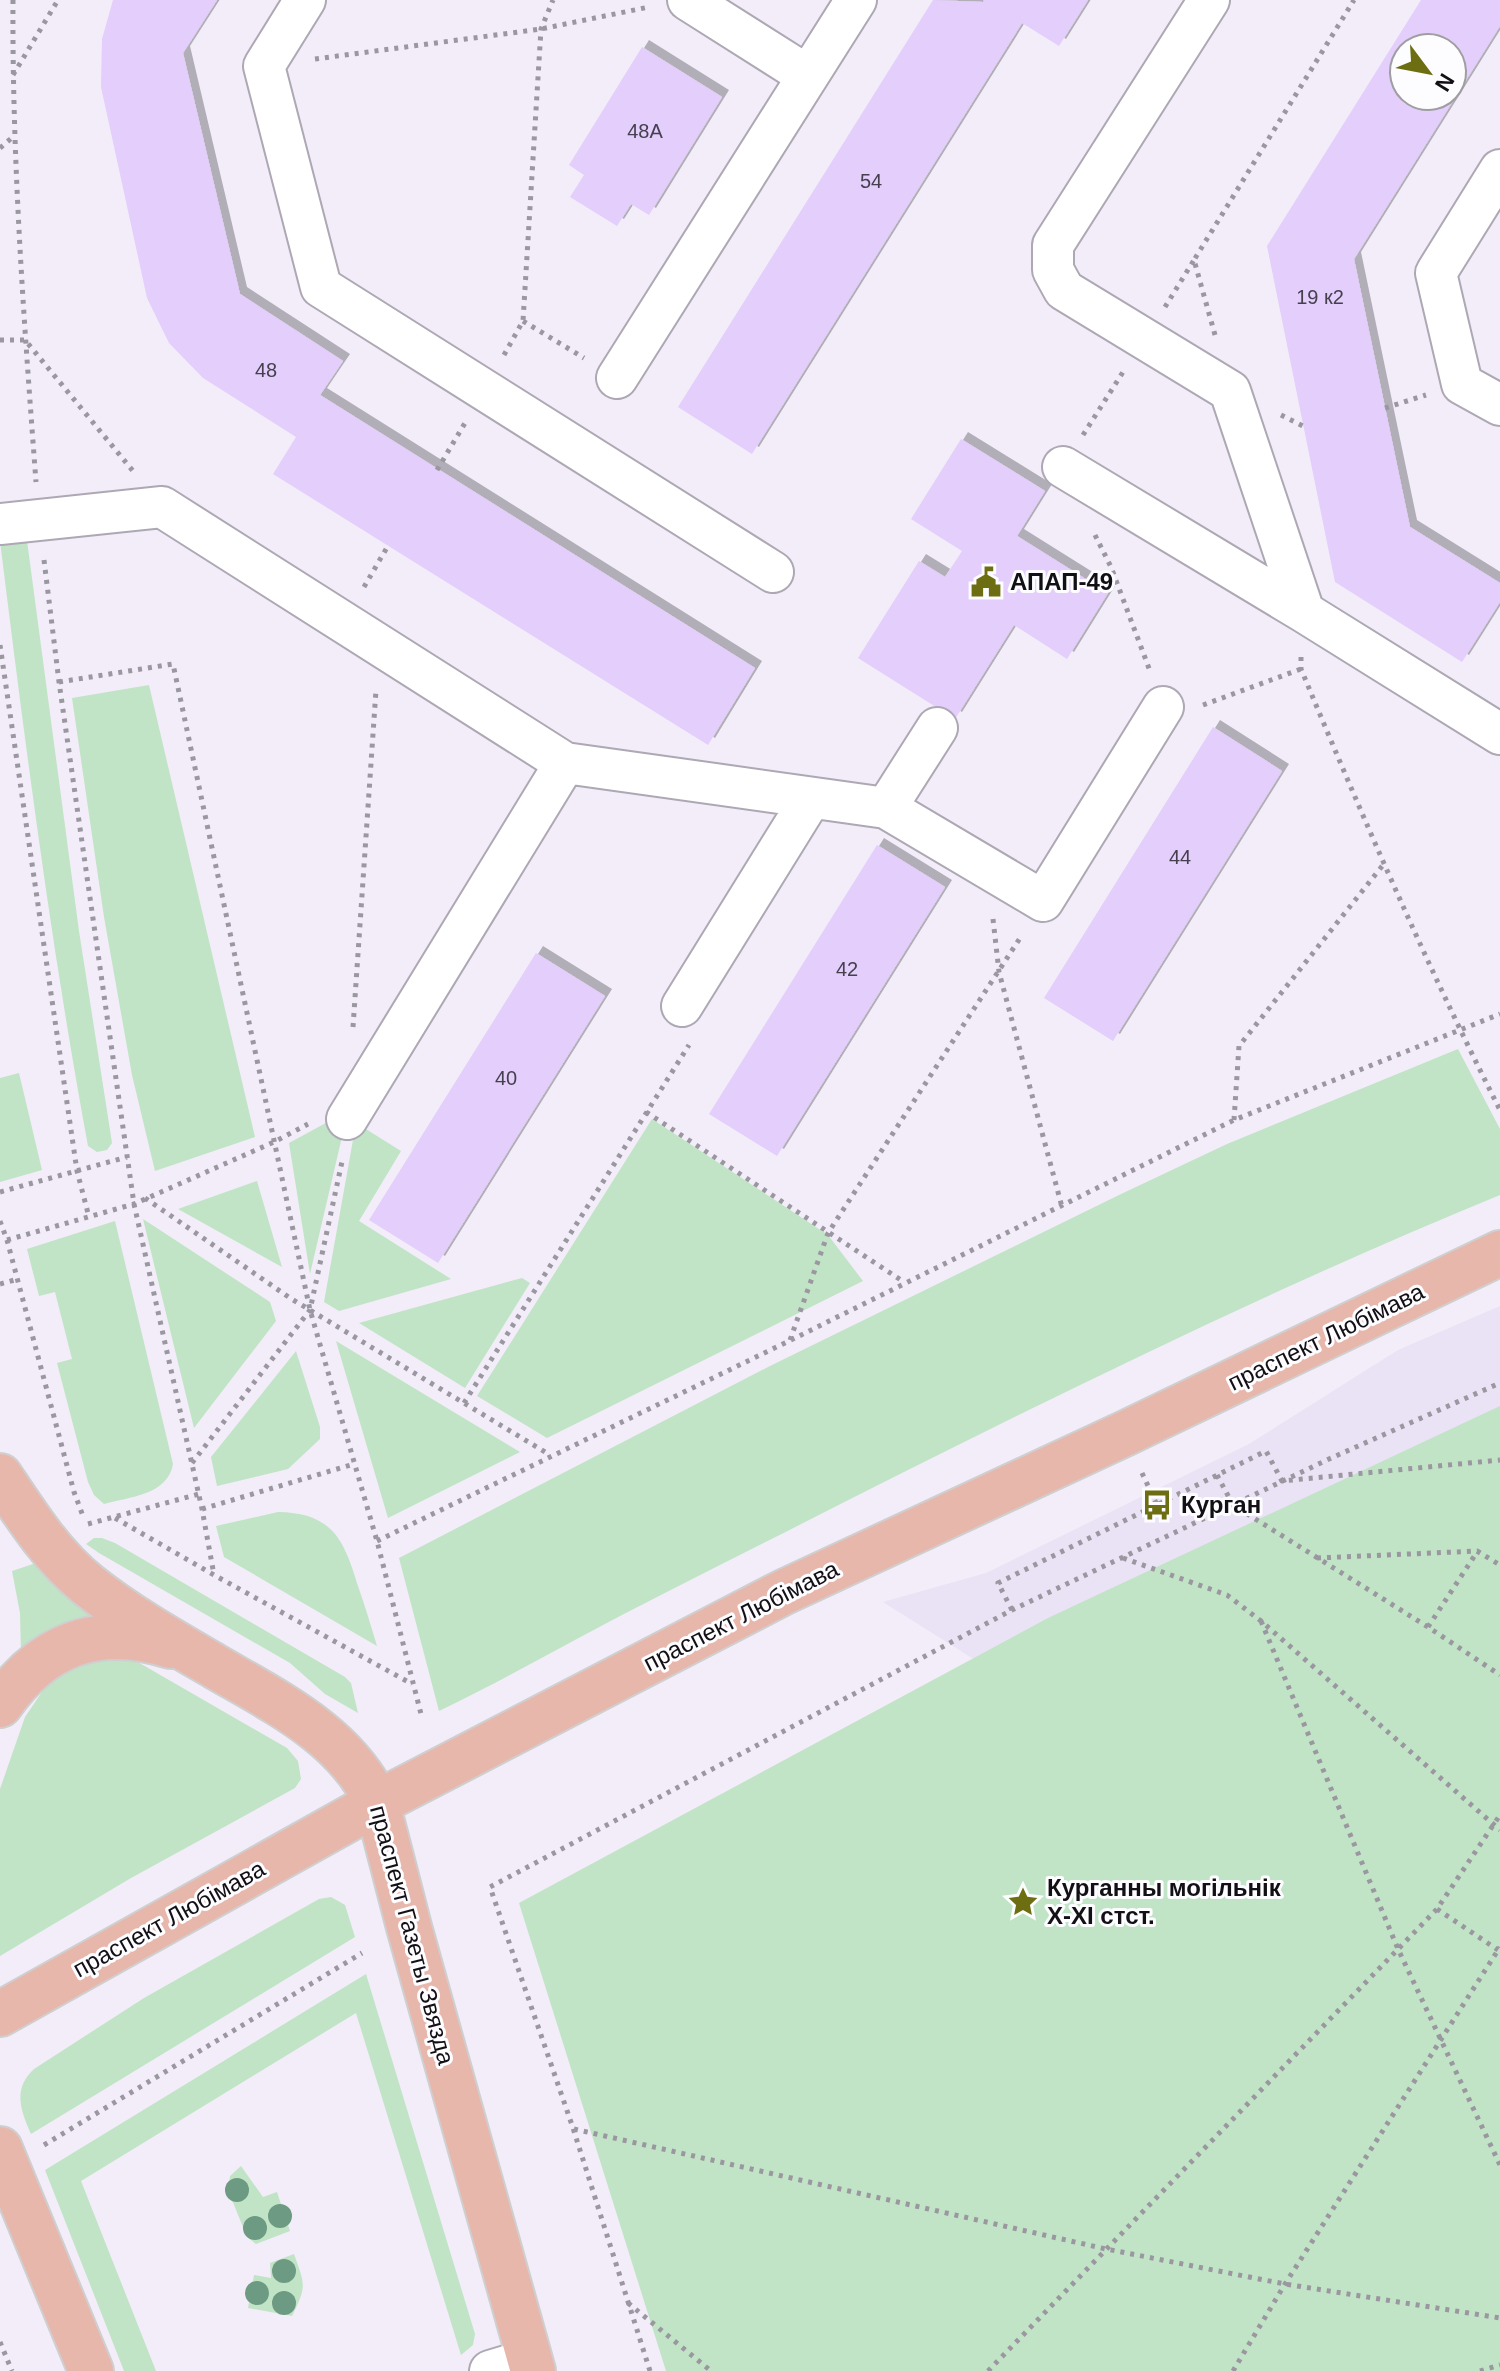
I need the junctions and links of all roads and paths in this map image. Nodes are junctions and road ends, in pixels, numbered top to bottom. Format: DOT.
graph roads {
  1 [pos="13,0"];
  2 [pos="58,0"];
  3 [pos="305,0"];
  4 [pos="553,0"];
  5 [pos="856,0"];
  6 [pos="1209,0"];
  7 [pos="1354,0"];
  8 [pos="669,3"];
  9 [pos="541,29"];
  10 [pos="264,66"];
  11 [pos="13,76"];
  12 [pos="808,76"];
  13 [pos="15,135"];
  14 [pos="0,148"];
  15 [pos="1500,170"];
  16 [pos="523,321"];
  17 [pos="0,340"];
  18 [pos="25,340"];
  19 [pos="617,378"];
  20 [pos="1230,391"];
  21 [pos="1500,405"];
  22 [pos="1063,467"];
  23 [pos="162,507"];
  24 [pos="39,520"];
  25 [pos="0,524"];
  26 [pos="389,544"];
  27 [pos="773,572"];
  28 [pos="1304,612"];
  29 [pos="344,623"];
  30 [pos="0,645"];
  31 [pos="379,645"];
  32 [pos="1301,669"];
  33 [pos="59,682"];
  34 [pos="1163,707"];
  35 [pos="937,728"];
  36 [pos="1500,734"];
  37 [pos="565,763"];
  38 [pos="811,798"];
  39 [pos="886,808"];
  40 [pos="1383,865"];
  41 [pos="986,867"];
  42 [pos="1043,901"];
  43 [pos="999,972"];
  44 [pos="682,1006"];
  45 [pos="1500,1014"];
  46 [pos="1460,1030"];
  47 [pos="352,1040"];
  48 [pos="1500,1110"];
  49 [pos="646,1112"];
  50 [pos="347,1119"];
  51 [pos="1234,1120"];
  52 [pos="274,1142"];
  53 [pos="127,1157"];
  54 [pos="77,1171"];
  55 [pos="0,1192"];
  56 [pos="145,1198"];
  57 [pos="134,1204"];
  58 [pos="1062,1207"];
  59 [pos="89,1217"];
  60 [pos="0,1221"];
  61 [pos="828,1233"];
  62 [pos="7,1240"];
  63 [pos="1500,1253"];
  64 [pos="18,1279"];
  65 [pos="905,1283"];
  66 [pos="0,1284"];
  67 [pos="310,1310"];
  68 [pos="789,1341"];
  69 [pos="1500,1383"];
  70 [pos="464,1403"];
  71 [pos="551,1456"];
  72 [pos="1500,1461"];
  73 [pos="191,1464"];
  74 [pos="354,1464"];
  75 [pos="1217,1475"];
  76 [pos="0,1476"];
  77 [pos="1282,1481"];
  78 [pos="199,1494"];
  79 [pos="1233,1505"];
  80 [pos="202,1509"];
  81 [pos="114,1518"];
  82 [pos="377,1541"];
  83 [pos="1477,1551"];
  84 [pos="1122,1557"];
  85 [pos="1316,1558"];
  86 [pos="1500,1565"];
  87 [pos="214,1575"];
  88 [pos="1012,1610"];
  89 [pos="1261,1621"];
  90 [pos="1428,1627"];
  91 [pos="196,1655"];
  92 [pos="1500,1675"];
  93 [pos="412,1684"];
  94 [pos="0,1705"];
  95 [pos="421,1714"];
  96 [pos="377,1803"];
  97 [pos="1500,1815"];
  98 [pos="1494,1824"];
  99 [pos="1500,1830"];
  100 [pos="1437,1909"];
  101 [pos="1398,1949"];
  102 [pos="1499,1949"];
  103 [pos="362,1953"];
  104 [pos="0,2014"];
  105 [pos="1440,2040"];
  106 [pos="573,2128"];
  107 [pos="17,2150"];
  108 [pos="1500,2165"];
  109 [pos="1106,2249"];
  110 [pos="1285,2284"];
  111 [pos="628,2302"];
  112 [pos="1500,2318"];
  113 [pos="0,2342"];
  114 [pos="3,2359"];
  115 [pos="1500,2365"];
  116 [pos="518,2367"];
  117 [pos="12,2371"];
  118 [pos="91,2371"];
  119 [pos="650,2371"];
  120 [pos="711,2371"];
  121 [pos="988,2371"];
  122 [pos="1233,2371"];
  123 [pos="1480,2371"];
  1 -- 11 [label="path"];
  2 -- 11 [label="path"];
  3 -- 10 [label="lane"];
  4 -- 9 [label="path"];
  5 -- 12 [label="lane"];
  6 -- 20 [label="lane"];
  7 -- 20 [label="path"];
  8 -- 9 [label="path"];
  8 -- 12 [label="lane"];
  9 -- 10 [label="path"];
  9 -- 16 [label="path"];
  10 -- 27 [label="lane"];
  11 -- 13 [label="path"];
  12 -- 19 [label="lane"];
  13 -- 14 [label="path"];
  13 -- 18 [label="path"];
  15 -- 21 [label="lane"];
  17 -- 18 [label="path"];
  18 -- 23 [label="path"];
  18 -- 24 [label="path"];
  20 -- 28 [label="lane"];
  22 -- 28 [label="lane"];
  23 -- 24 [label="lane"];
  23 -- 29 [label="lane"];
  24 -- 25 [label="lane"];
  24 -- 33 [label="path"];
  26 -- 29 [label="path"];
  28 -- 32 [label="path"];
  28 -- 36 [label="lane"];
  29 -- 31 [label="lane"];
  30 -- 54 [label="path"];
  31 -- 37 [label="lane"];
  31 -- 47 [label="path"];
  32 -- 34 [label="path"];
  32 -- 40 [label="path"];
  33 -- 52 [label="path"];
  33 -- 53 [label="path"];
  34 -- 42 [label="lane"];
  35 -- 39 [label="lane"];
  37 -- 38 [label="lane"];
  37 -- 50 [label="lane"];
  38 -- 39 [label="lane"];
  38 -- 44 [label="lane"];
  39 -- 41 [label="lane"];
  40 -- 46 [label="path"];
  40 -- 51 [label="path"];
  41 -- 42 [label="lane"];
  41 -- 43 [label="path"];
  42 -- 43 [label="path"];
  43 -- 58 [label="path"];
  43 -- 61 [label="path"];
  44 -- 49 [label="path"];
  45 -- 46 [label="path"];
  46 -- 48 [label="path"];
  46 -- 51 [label="path"];
  49 -- 61 [label="path"];
  49 -- 70 [label="path"];
  50 -- 52 [label="path"];
  50 -- 67 [label="path"];
  51 -- 58 [label="path"];
  52 -- 56 [label="path"];
  52 -- 67 [label="path"];
  53 -- 54 [label="path"];
  53 -- 57 [label="path"];
  54 -- 55 [label="path"];
  54 -- 59 [label="path"];
  56 -- 57 [label="path"];
  56 -- 67 [label="path"];
  57 -- 59 [label="path"];
  57 -- 73 [label="path"];
  58 -- 65 [label="path"];
  59 -- 62 [label="path"];
  60 -- 62 [label="path"];
  61 -- 65 [label="path"];
  61 -- 68 [label="path"];
  62 -- 64 [label="path"];
  63 -- 96 [label="main road, праспект Любімава"];
  64 -- 66 [label="path"];
  64 -- 81 [label="path"];
  65 -- 68 [label="path"];
  67 -- 70 [label="path"];
  67 -- 73 [label="path"];
  67 -- 74 [label="path"];
  68 -- 71 [label="path"];
  69 -- 77 [label="path"];
  70 -- 71 [label="path"];
  71 -- 82 [label="path"];
  72 -- 77 [label="path"];
  73 -- 78 [label="path"];
  74 -- 80 [label="path"];
  74 -- 82 [label="path"];
  75 -- 77 [label="path"];
  75 -- 79 [label="path"];
  75 -- 88 [label="path"];
  76 -- 91 [label="main road, праспект Газеты Звязда"];
  77 -- 79 [label="path"];
  78 -- 80 [label="path"];
  78 -- 81 [label="path"];
  79 -- 84 [label="path"];
  79 -- 85 [label="path"];
  80 -- 87 [label="path"];
  81 -- 87 [label="path"];
  82 -- 93 [label="path"];
  83 -- 85 [label="path"];
  83 -- 86 [label="path"];
  83 -- 90 [label="path"];
  84 -- 88 [label="path"];
  84 -- 89 [label="path"];
  85 -- 90 [label="path"];
  87 -- 93 [label="path"];
  88 -- 106 [label="path"];
  89 -- 98 [label="path"];
  89 -- 101 [label="path"];
  90 -- 92 [label="path"];
  91 -- 94 [label="main road"];
  91 -- 96 [label="main road, праспект Газеты Звязда"];
  93 -- 95 [label="path"];
  96 -- 104 [label="main road, праспект Любімава"];
  96 -- 116 [label="main road, праспект Газеты Звязда"];
  97 -- 98 [label="path"];
  98 -- 99 [label="path"];
  98 -- 100 [label="path"];
  100 -- 101 [label="path"];
  100 -- 102 [label="path"];
  101 -- 105 [label="path"];
  101 -- 109 [label="path"];
  102 -- 105 [label="path"];
  103 -- 107 [label="path"];
  105 -- 108 [label="path"];
  105 -- 110 [label="path"];
  106 -- 109 [label="path"];
  106 -- 111 [label="path"];
  107 -- 118 [label="main road"];
  109 -- 110 [label="path"];
  109 -- 121 [label="path"];
  110 -- 112 [label="path"];
  110 -- 122 [label="path"];
  111 -- 119 [label="path"];
  111 -- 120 [label="path"];
  113 -- 114 [label="path"];
  114 -- 117 [label="path"];
  115 -- 123 [label="path"];
}
